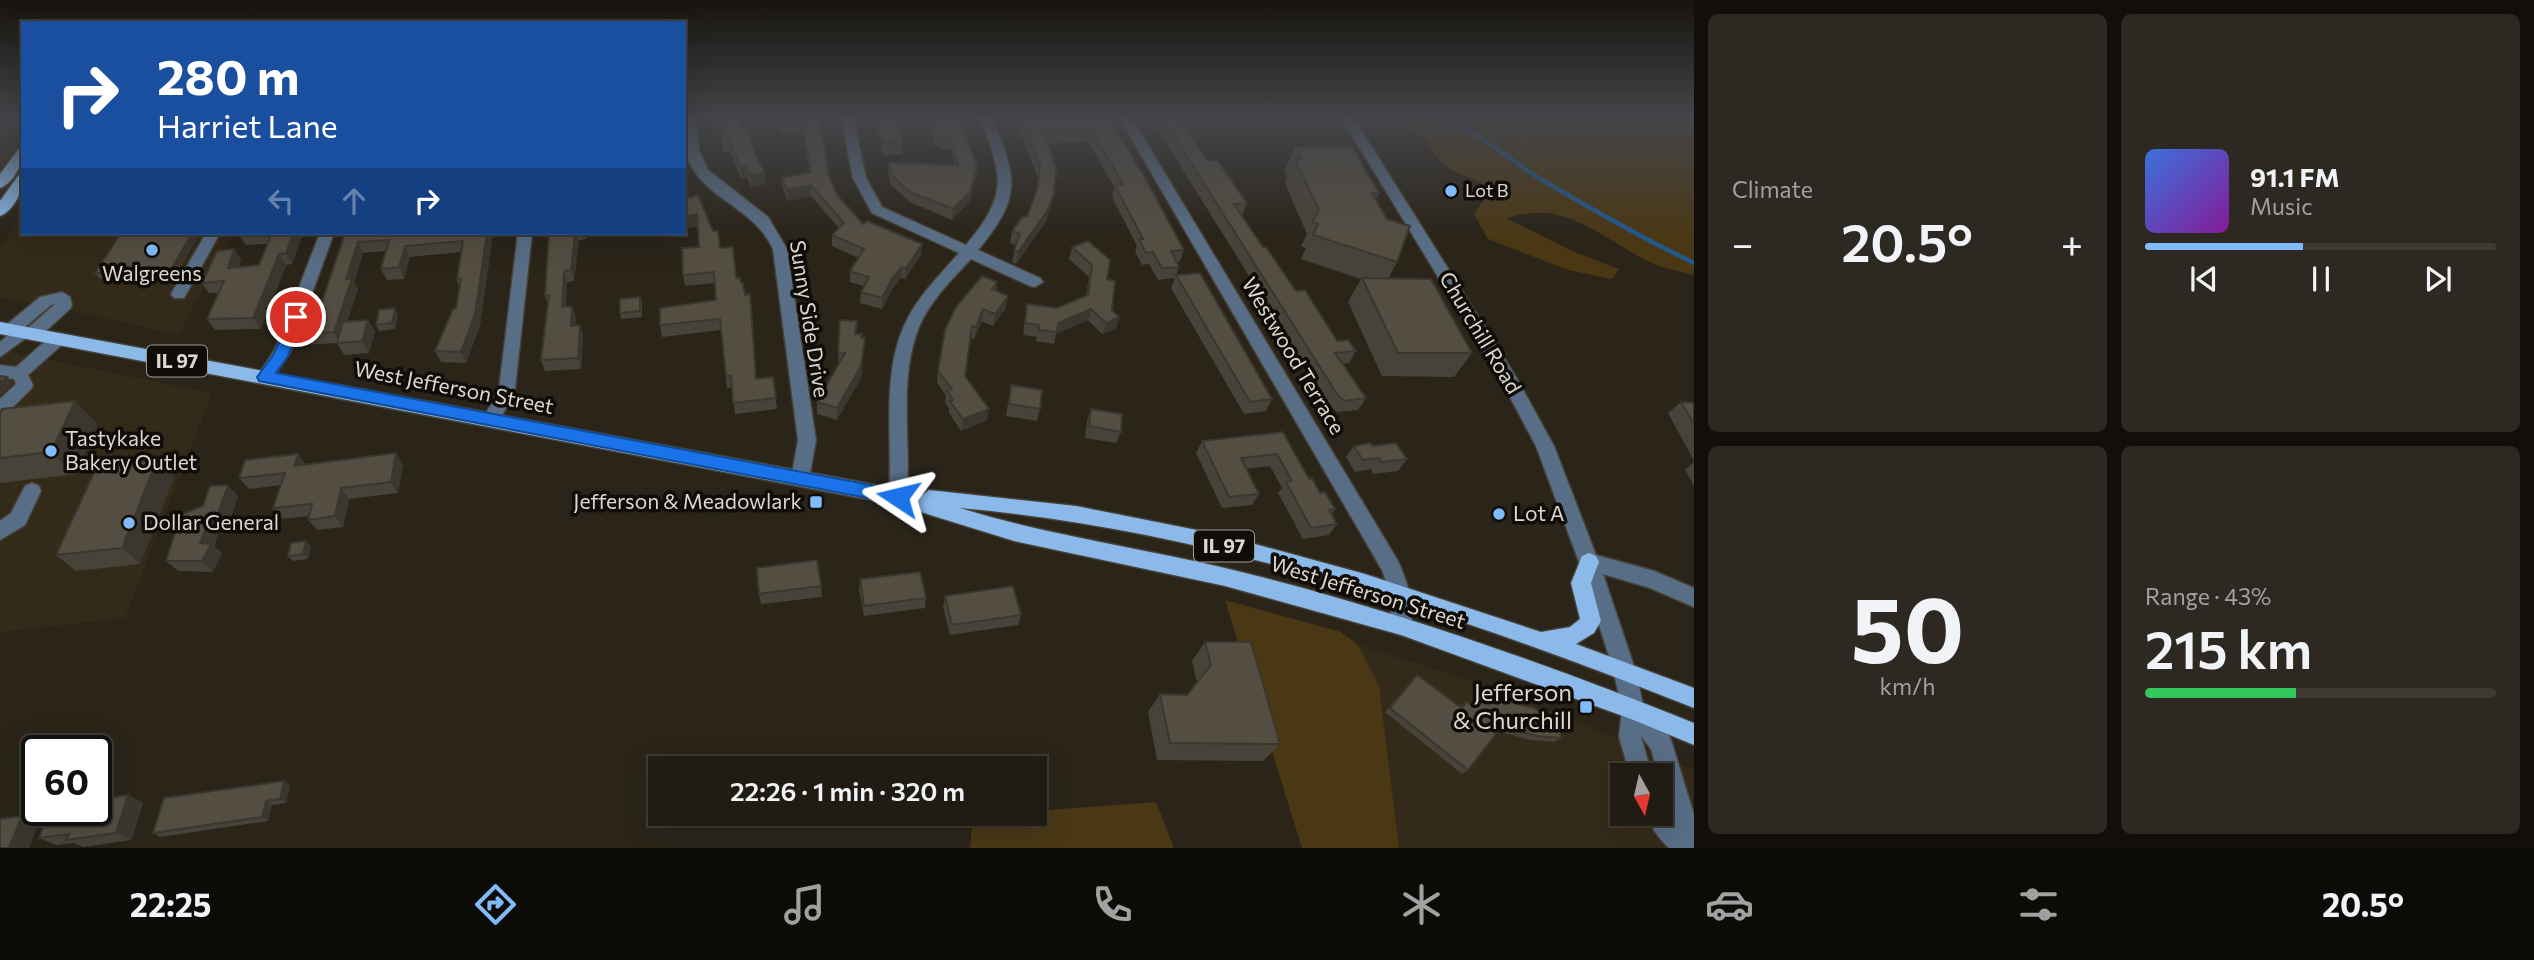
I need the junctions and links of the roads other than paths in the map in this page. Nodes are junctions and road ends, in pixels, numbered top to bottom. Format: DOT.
graph roads {
  1 [pos="20,157"];
  2 [pos="695,157"];
  3 [pos="855,157"];
  4 [pos="1001,157"];
  5 [pos="1148,157"];
  6 [pos="1372,157"];
  7 [pos="21,182"];
  8 [pos="0,184"];
  9 [pos="0,210"];
  10 [pos="212,235"];
  11 [pos="326,235"];
  12 [pos="525,235"];
  13 [pos="966,252"];
  14 [pos="1035,282"];
  15 [pos="179,294"];
  16 [pos="14,331"];
  17 [pos="58,339"];
  18 [pos="0,351"];
  19 [pos="7,374"];
  20 [pos="265,377"];
  21 [pos="7,405"];
  22 [pos="492,419"];
  23 [pos="800,479"];
  24 [pos="32,491"];
  25 [pos="898,497"];
  26 [pos="0,532"];
  27 [pos="1589,562"];
  28 [pos="1400,592"];
  29 [pos="1694,598"];
  30 [pos="1401,626"];
  31 [pos="1539,641"];
  32 [pos="1624,669"];
  33 [pos="1694,698"];
  34 [pos="1633,709"];
  35 [pos="1694,734"];
  36 [pos="1638,763"];
  37 [pos="1665,826"];
  38 [pos="1694,846"];
  39 [pos="1686,848"];
  1 -- 8 [label="main road"];
  2 -- 23 [label="street, Sunny Side Drive"];
  3 -- 13 [label="street"];
  4 -- 13 [label="street"];
  5 -- 28 [label="street, Westwood Terrace"];
  6 -- 27 [label="street, Churchill Road"];
  7 -- 9 [label="main road"];
  10 -- 15 [label="street"];
  11 -- 20 [label="street"];
  12 -- 22 [label="street"];
  13 -- 14 [label="street"];
  13 -- 25 [label="street"];
  16 -- 17 [label="main road, West Jefferson Street / IL 97"];
  16 -- 18 [label="street"];
  17 -- 19 [label="street"];
  17 -- 20 [label="main road, West Jefferson Street / IL 97"];
  19 -- 21 [label="street"];
  20 -- 22 [label="main road, West Jefferson Street / IL 97"];
  22 -- 23 [label="main road, West Jefferson Street / IL 97"];
  23 -- 25 [label="main road, West Jefferson Street / IL 97"];
  24 -- 26 [label="street"];
  25 -- 28 [label="main road, West Jefferson Street / IL 97"];
  25 -- 30 [label="main road, West Jefferson Street / IL 97"];
  27 -- 29 [label="street"];
  27 -- 31 [label="main road"];
  27 -- 32 [label="street, Churchill Road"];
  28 -- 30 [label="street, Westwood Terrace"];
  28 -- 31 [label="main road, West Jefferson Street / IL 97"];
  30 -- 34 [label="main road, West Jefferson Street / IL 97"];
  31 -- 32 [label="main road, West Jefferson Street / IL 97"];
  32 -- 33 [label="main road, West Jefferson Street / IL 97"];
  32 -- 34 [label="street, Churchill Road"];
  34 -- 35 [label="main road, West Jefferson Street / IL 97"];
  34 -- 36 [label="street"];
  34 -- 38 [label="street"];
  37 -- 39 [label="street"];
}
